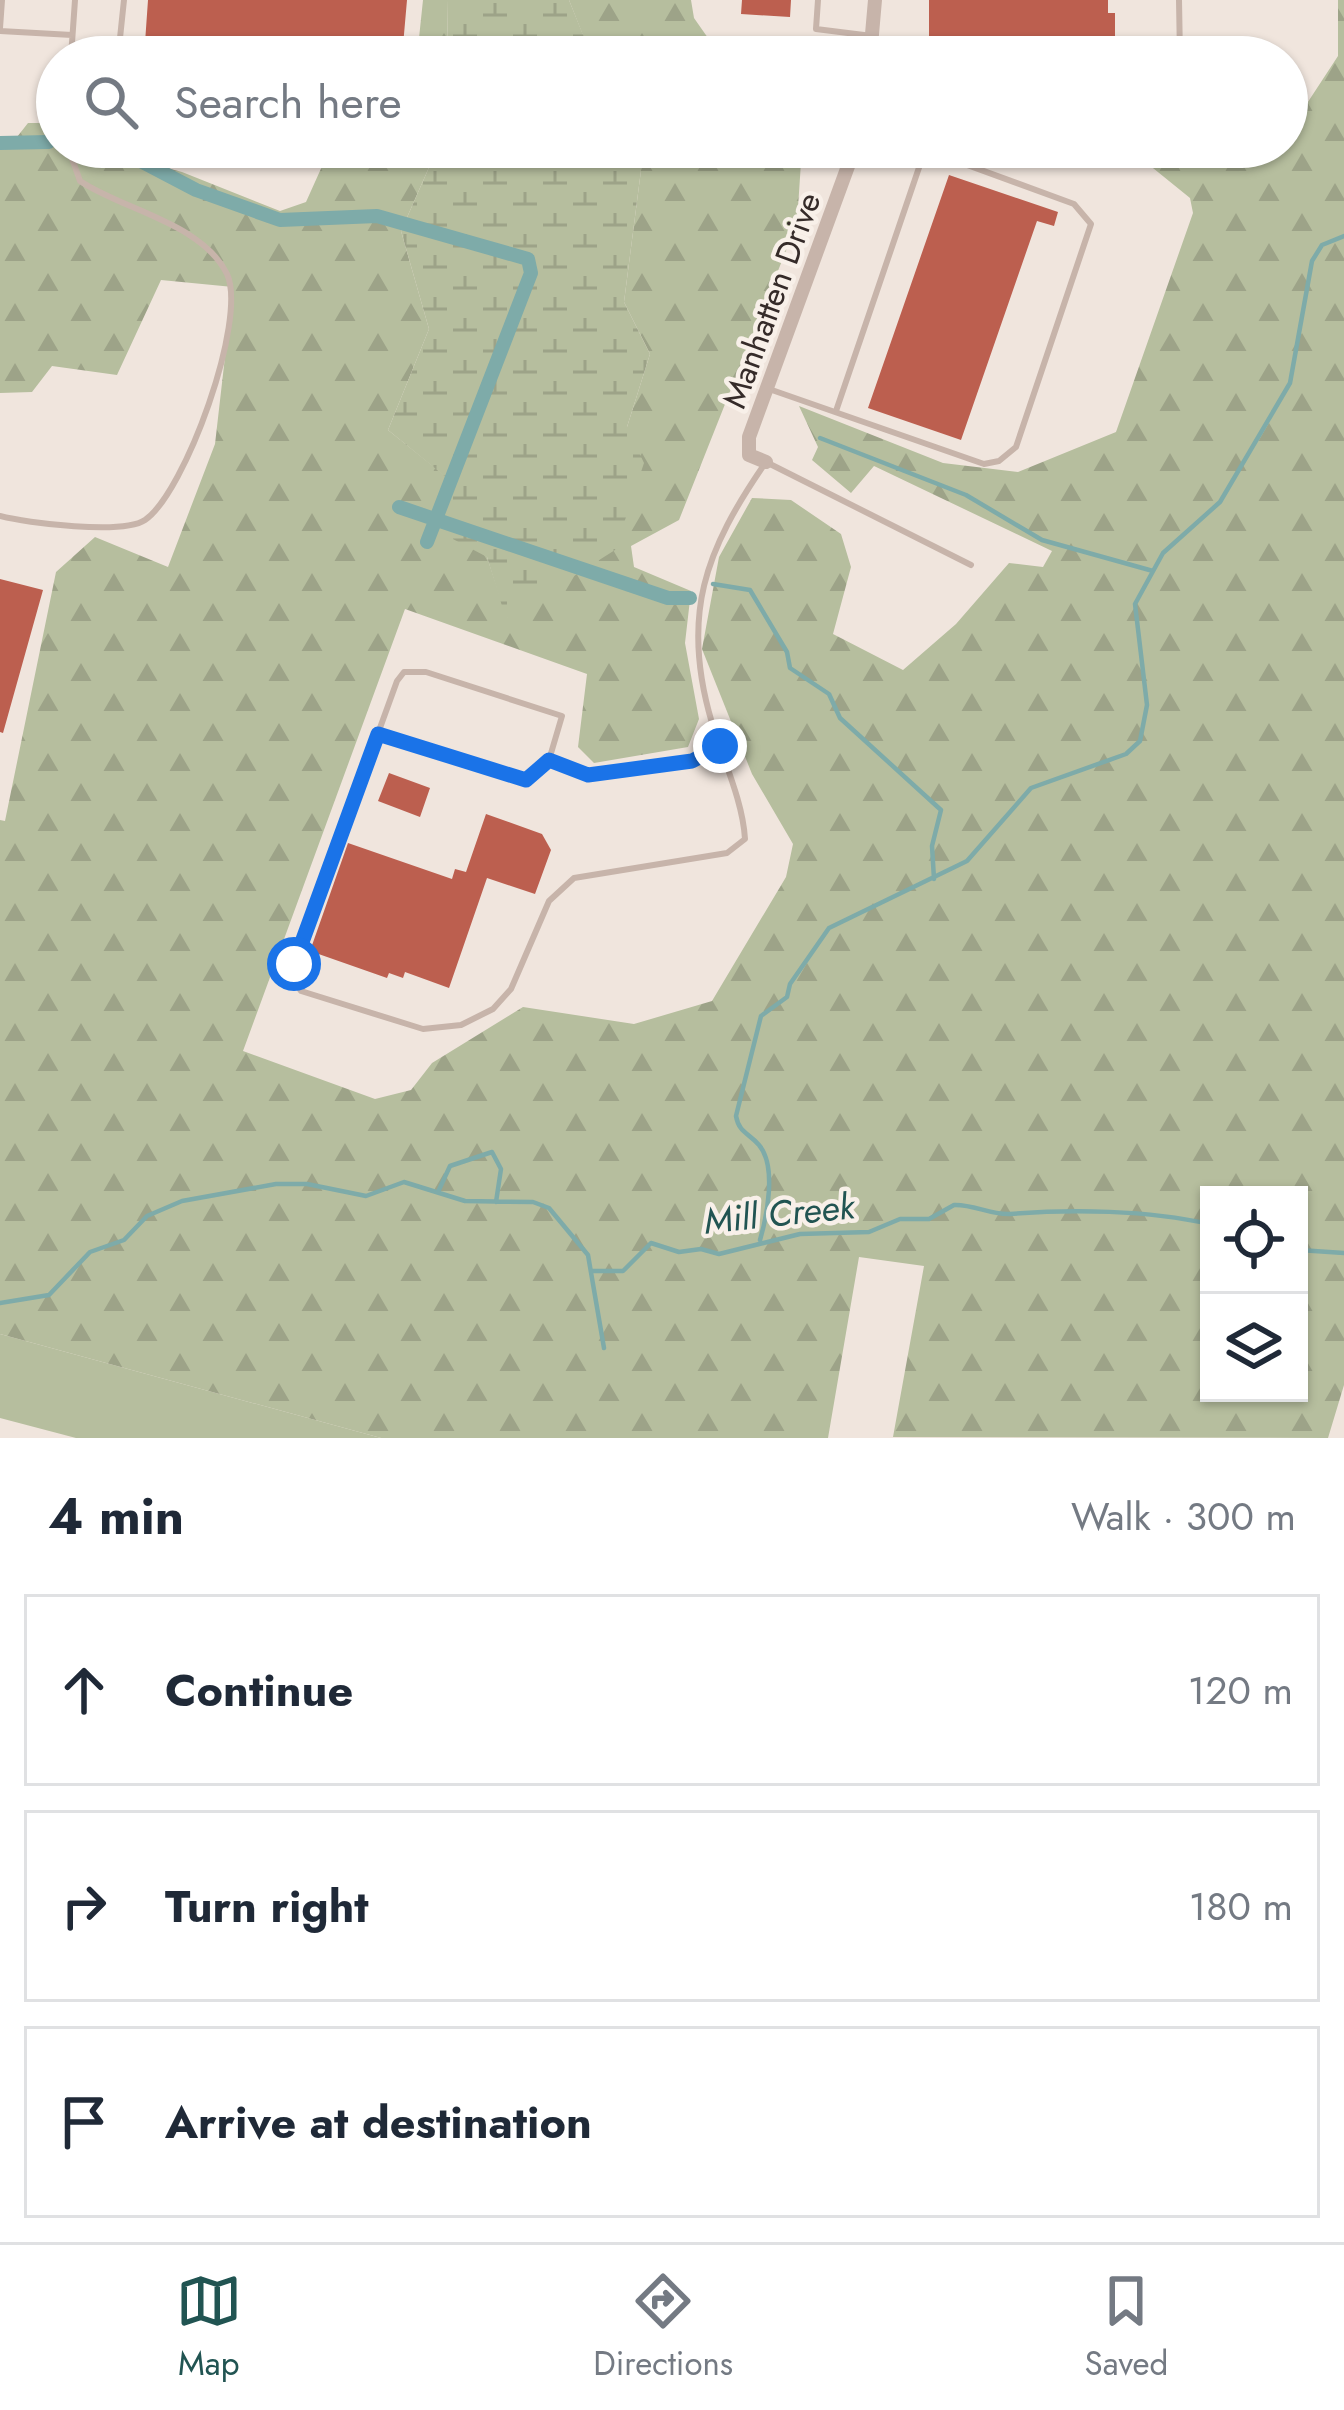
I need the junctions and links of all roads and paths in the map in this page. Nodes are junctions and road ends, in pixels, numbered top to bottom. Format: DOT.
graph roads {
  1 [pos="2,0"];
  2 [pos="75,0"];
  3 [pos="124,0"];
  4 [pos="818,0"];
  5 [pos="875,0"];
  6 [pos="1179,0"];
  7 [pos="0,29"];
  8 [pos="72,35"];
  9 [pos="120,36"];
  10 [pos="872,36"];
  11 [pos="1180,36"];
  12 [pos="75,168"];
  13 [pos="848,168"];
  14 [pos="915,168"];
  15 [pos="976,168"];
  16 [pos="769,389"];
  17 [pos="836,411"];
  18 [pos="766,462"];
  19 [pos="0,516"];
  20 [pos="971,565"];
  21 [pos="378,734"];
  22 [pos="720,746"];
  23 [pos="549,760"];
  1 -- 7 [label="lane"];
  2 -- 8 [label="lane"];
  3 -- 9 [label="lane"];
  4 -- 10 [label="lane"];
  5 -- 10 [label="street"];
  6 -- 11 [label="lane"];
  7 -- 8 [label="lane"];
  12 -- 19 [label="lane"];
  13 -- 16 [label="street, Manhatten Drive"];
  14 -- 17 [label="lane"];
  15 -- 17 [label="lane"];
  16 -- 17 [label="lane"];
  16 -- 18 [label="street, Manhatten Drive"];
  18 -- 20 [label="lane"];
  18 -- 22 [label="lane"];
  21 -- 22 [label="lane"];
  21 -- 23 [label="lane"];
  21 -- 23 [label="lane"];
  22 -- 23 [label="lane"];
}
